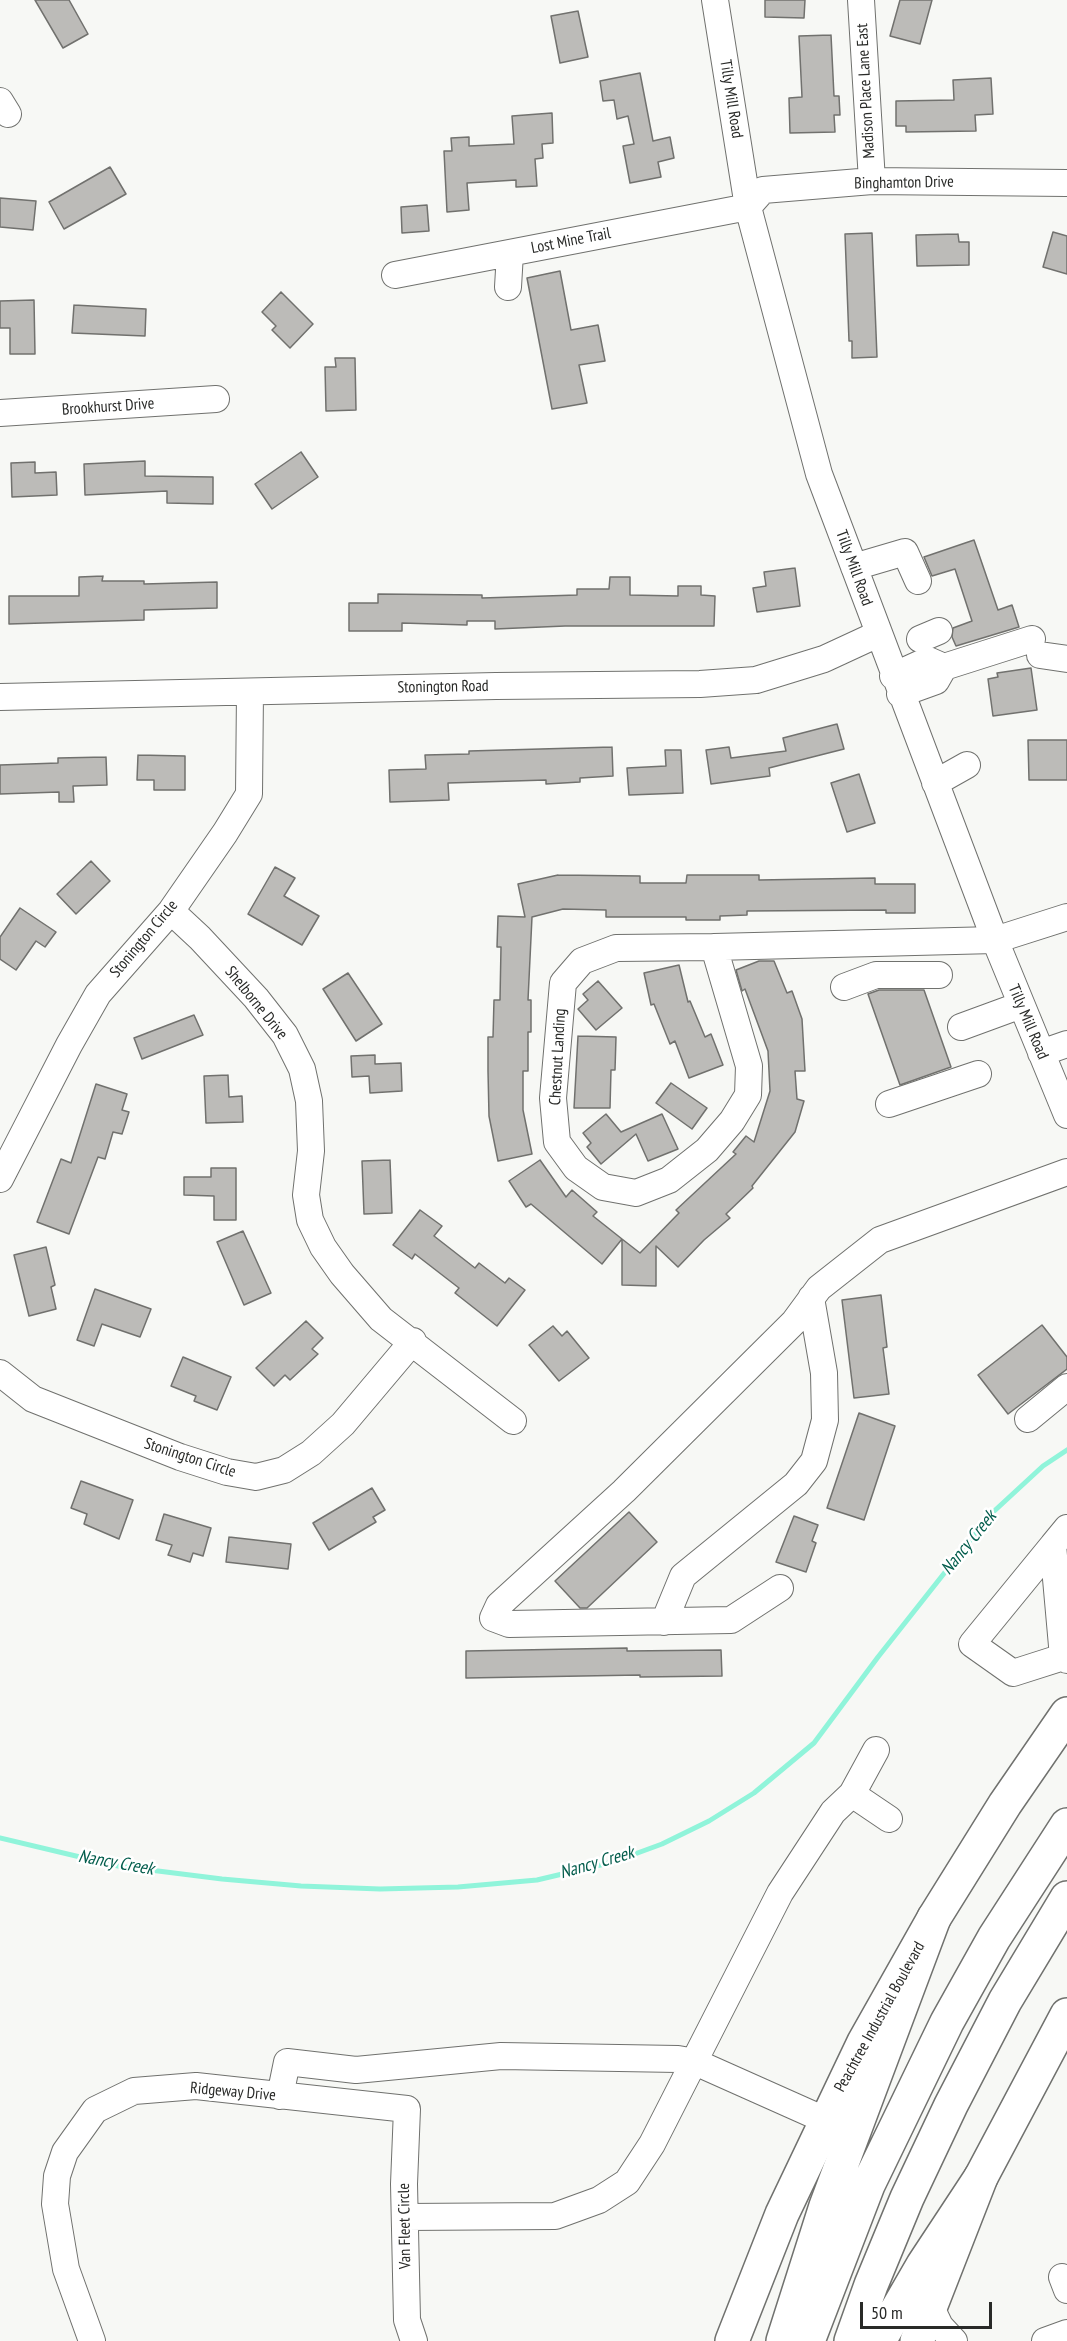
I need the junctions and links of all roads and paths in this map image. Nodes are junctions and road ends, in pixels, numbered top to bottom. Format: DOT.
graph roads {
  1 [pos="715,0"];
  2 [pos="861,0"];
  3 [pos="872,181"];
  4 [pos="1067,183"];
  5 [pos="748,207"];
  6 [pos="510,253"];
  7 [pos="395,276"];
  8 [pos="508,287"];
  9 [pos="216,399"];
  10 [pos="0,413"];
  11 [pos="854,567"];
  12 [pos="918,581"];
  13 [pos="878,634"];
  14 [pos="1067,659"];
  15 [pos="897,685"];
  16 [pos="250,692"];
  17 [pos="0,697"];
  18 [pos="967,765"];
  19 [pos="934,783"];
  20 [pos="171,911"];
  21 [pos="1067,917"];
  22 [pos="995,940"];
  23 [pos="714,947"];
  24 [pos="939,975"];
  25 [pos="844,987"];
  26 [pos="1022,1005"];
  27 [pos="961,1027"];
  28 [pos="1067,1044"];
  29 [pos="1041,1053"];
  30 [pos="978,1074"];
  31 [pos="889,1104"];
  32 [pos="1067,1115"];
  33 [pos="1067,1172"];
  34 [pos="0,1179"];
  35 [pos="811,1298"];
  36 [pos="413,1341"];
  37 [pos="0,1372"];
  38 [pos="1067,1386"];
  39 [pos="1028,1419"];
  40 [pos="513,1421"];
  41 [pos="1060,1536"];
  42 [pos="780,1588"];
  43 [pos="664,1622"];
  44 [pos="1065,1658"];
  45 [pos="1065,1718"];
  46 [pos="876,1750"];
  47 [pos="852,1794"];
  48 [pos="889,1819"];
  49 [pos="1067,1825"];
  50 [pos="1067,1898"];
  51 [pos="934,1918"];
  52 [pos="1067,2015"];
  53 [pos="695,2062"];
  54 [pos="280,2096"];
  55 [pos="407,2109"];
  56 [pos="825,2120"];
  57 [pos="981,2177"];
  58 [pos="405,2217"];
  59 [pos="930,2305"];
  60 [pos="1067,2333"];
  61 [pos="92,2341"];
  62 [pos="414,2341"];
  63 [pos="732,2341"];
  64 [pos="783,2341"];
  65 [pos="808,2341"];
  66 [pos="851,2341"];
  67 [pos="879,2341"];
  68 [pos="917,2341"];
  69 [pos="954,2341"];
  70 [pos="1045,2341"];
  1 -- 5 [label="street, Tilly Mill Road"];
  2 -- 3 [label="street, Madison Place Lane East"];
  3 -- 4 [label="street, Binghamton Drive"];
  3 -- 5 [label="street, Binghamton Drive"];
  5 -- 6 [label="street, Lost Mine Trail"];
  5 -- 11 [label="street, Tilly Mill Road"];
  6 -- 7 [label="street, Lost Mine Trail"];
  6 -- 8 [label="street"];
  9 -- 10 [label="street, Brookhurst Drive"];
  11 -- 12 [label="street"];
  11 -- 13 [label="street, Tilly Mill Road"];
  13 -- 15 [label="street, Tilly Mill Road"];
  13 -- 16 [label="street, Stonington Road"];
  14 -- 15 [label="street"];
  15 -- 19 [label="street, Tilly Mill Road"];
  16 -- 17 [label="street, Stonington Road"];
  16 -- 20 [label="street, Stonington Circle"];
  18 -- 19 [label="street"];
  19 -- 22 [label="street, Tilly Mill Road"];
  20 -- 34 [label="street, Stonington Circle"];
  20 -- 36 [label="street, Shelborne Drive"];
  21 -- 22 [label="street, Chestnut Landing"];
  22 -- 23 [label="street, Chestnut Landing"];
  22 -- 26 [label="street, Tilly Mill Road"];
  23 -- 23 [label="street, Chestnut Landing"];
  24 -- 25 [label="street"];
  26 -- 27 [label="street"];
  26 -- 29 [label="street, Tilly Mill Road"];
  28 -- 29 [label="street"];
  29 -- 32 [label="street, Tilly Mill Road"];
  30 -- 31 [label="street"];
  33 -- 35 [label="street"];
  35 -- 43 [label="street"];
  35 -- 43 [label="street"];
  36 -- 37 [label="street, Stonington Circle"];
  36 -- 40 [label="street, Shelborne Drive"];
  38 -- 39 [label="street"];
  41 -- 44 [label="street"];
  41 -- 44 [label="street"];
  42 -- 43 [label="street"];
  45 -- 51 [label="main road, Peachtree Industrial Boulevard"];
  46 -- 47 [label="street"];
  47 -- 48 [label="street"];
  47 -- 53 [label="street"];
  49 -- 65 [label="main road"];
  50 -- 66 [label="main road"];
  51 -- 56 [label="main road, Peachtree Industrial Boulevard"];
  51 -- 64 [label="main road"];
  52 -- 57 [label="main road"];
  53 -- 54 [label="street"];
  53 -- 56 [label="street"];
  53 -- 58 [label="street"];
  54 -- 55 [label="street, Ridgeway Drive"];
  54 -- 61 [label="street, Ridgeway Drive"];
  55 -- 58 [label="street, Van Fleet Circle"];
  56 -- 63 [label="main road, Peachtree Industrial Boulevard"];
  57 -- 59 [label="main road"];
  57 -- 67 [label="main road"];
  58 -- 62 [label="street, Van Fleet Circle"];
  59 -- 68 [label="main road"];
  59 -- 69 [label="street"];
  60 -- 70 [label="street"];
}
